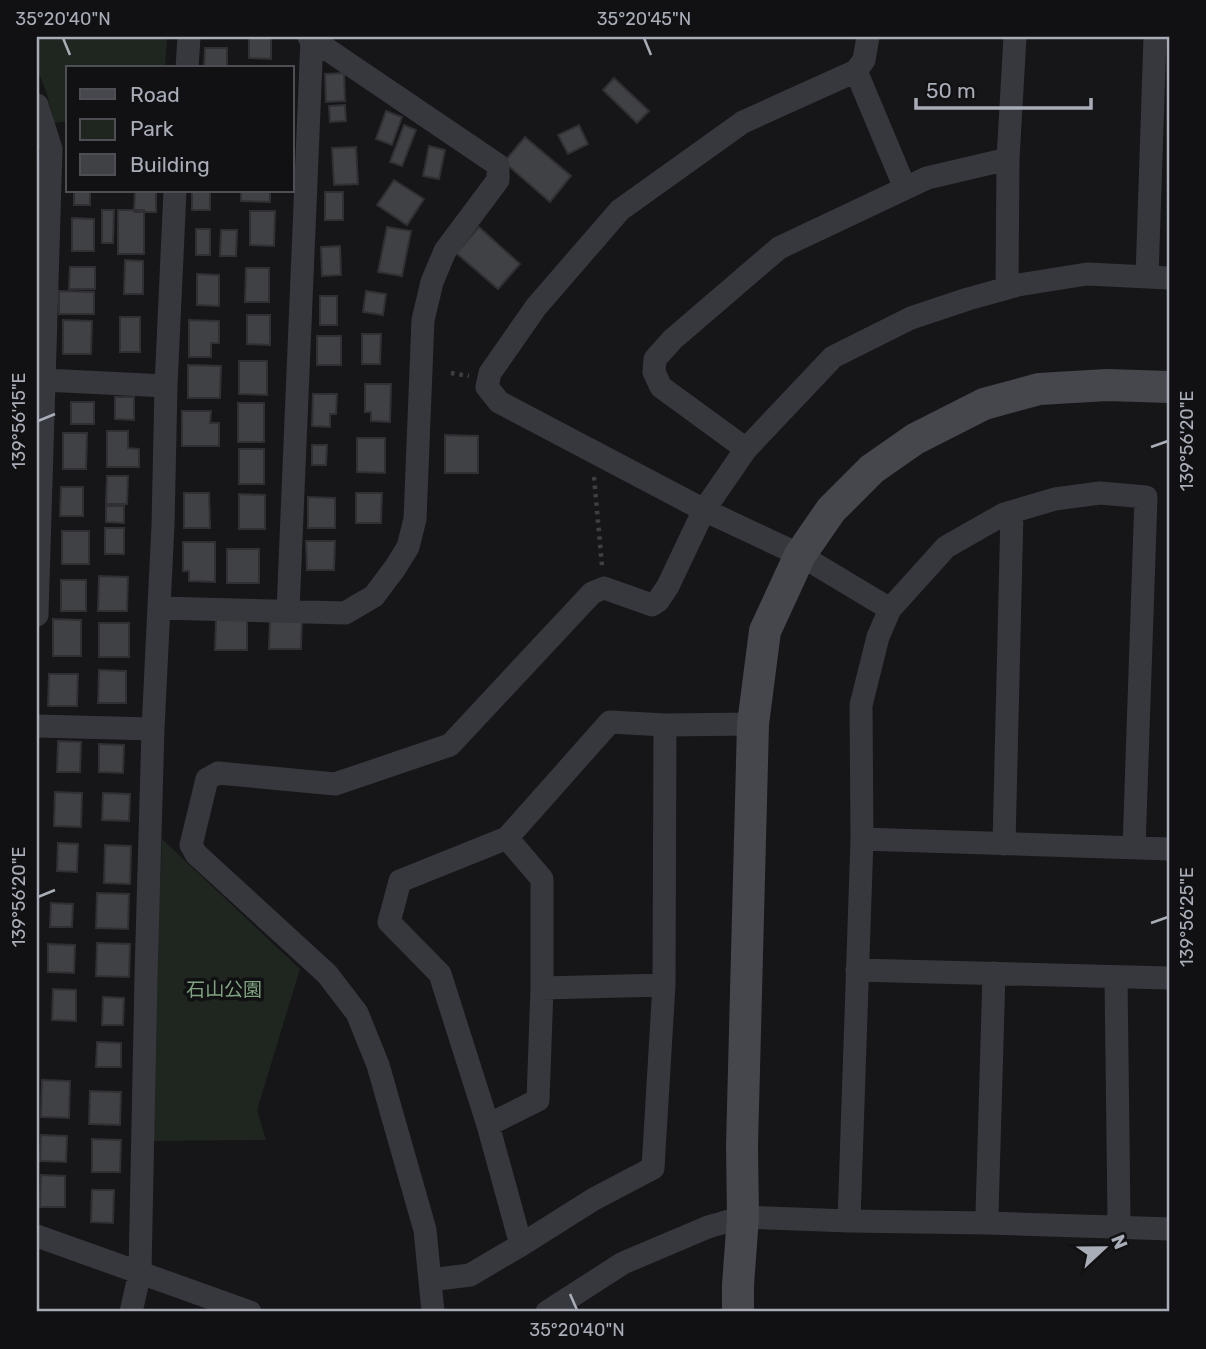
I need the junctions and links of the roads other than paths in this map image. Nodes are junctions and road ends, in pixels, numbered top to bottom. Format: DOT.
graph roads {
  1 [pos="189,37"];
  2 [pos="868,37"];
  3 [pos="1015,37"];
  4 [pos="1155,37"];
  5 [pos="310,38"];
  6 [pos="187,66"];
  7 [pos="856,71"];
  8 [pos="37,105"];
  9 [pos="1008,159"];
  10 [pos="905,188"];
  11 [pos="175,192"];
  12 [pos="1158,277"];
  13 [pos="1007,288"];
  14 [pos="44,380"];
  15 [pos="166,386"];
  16 [pos="1169,387"];
  17 [pos="746,449"];
  18 [pos="704,510"];
  19 [pos="1012,512"];
  20 [pos="800,555"];
  21 [pos="159,608"];
  22 [pos="891,609"];
  23 [pos="288,611"];
  24 [pos="37,615"];
  25 [pos="665,724"];
  26 [pos="753,724"];
  27 [pos="37,726"];
  28 [pos="153,729"];
  29 [pos="507,838"];
  30 [pos="862,839"];
  31 [pos="1004,844"];
  32 [pos="1134,848"];
  33 [pos="1169,849"];
  34 [pos="857,970"];
  35 [pos="993,973"];
  36 [pos="1116,977"];
  37 [pos="1169,978"];
  38 [pos="664,985"];
  39 [pos="542,988"];
  40 [pos="488,1125"];
  41 [pos="743,1217"];
  42 [pos="849,1221"];
  43 [pos="988,1223"];
  44 [pos="1112,1227"];
  45 [pos="1169,1230"];
  46 [pos="37,1236"];
  47 [pos="521,1245"];
  48 [pos="140,1272"];
  49 [pos="430,1280"];
  50 [pos="131,1312"];
  51 [pos="250,1312"];
  52 [pos="433,1312"];
  53 [pos="547,1312"];
  54 [pos="738,1312"];
  1 -- 6 [label="street"];
  2 -- 7 [label="street"];
  3 -- 9 [label="street"];
  4 -- 12 [label="street"];
  5 -- 23 [label="street"];
  5 -- 23 [label="street"];
  7 -- 10 [label="street"];
  7 -- 18 [label="street"];
  8 -- 14 [label="street"];
  9 -- 10 [label="street"];
  9 -- 13 [label="street"];
  10 -- 17 [label="street"];
  11 -- 15 [label="street"];
  12 -- 13 [label="street"];
  13 -- 17 [label="street"];
  14 -- 15 [label="street"];
  14 -- 24 [label="street"];
  15 -- 21 [label="street"];
  16 -- 20 [label="street"];
  17 -- 18 [label="street"];
  18 -- 20 [label="street"];
  18 -- 49 [label="street"];
  19 -- 22 [label="street"];
  19 -- 31 [label="street"];
  19 -- 32 [label="street"];
  20 -- 22 [label="street"];
  20 -- 26 [label="street"];
  21 -- 23 [label="street"];
  21 -- 28 [label="street"];
  22 -- 30 [label="street"];
  25 -- 26 [label="street"];
  25 -- 29 [label="street"];
  25 -- 38 [label="street"];
  26 -- 41 [label="street"];
  27 -- 28 [label="street"];
  28 -- 48 [label="street"];
  29 -- 39 [label="street"];
  29 -- 40 [label="street"];
  30 -- 31 [label="street"];
  30 -- 34 [label="street"];
  31 -- 32 [label="street"];
  32 -- 33 [label="street"];
  34 -- 35 [label="street"];
  34 -- 42 [label="street"];
  35 -- 36 [label="street"];
  35 -- 43 [label="street"];
  36 -- 37 [label="street"];
  36 -- 44 [label="street"];
  38 -- 39 [label="street"];
  38 -- 47 [label="street"];
  39 -- 40 [label="street"];
  40 -- 47 [label="street"];
  41 -- 42 [label="street"];
  41 -- 53 [label="street"];
  41 -- 54 [label="street"];
  42 -- 43 [label="street"];
  43 -- 44 [label="street"];
  44 -- 45 [label="street"];
  46 -- 48 [label="street"];
  47 -- 49 [label="street"];
  48 -- 50 [label="street"];
  48 -- 51 [label="street"];
  49 -- 52 [label="street"];
}
